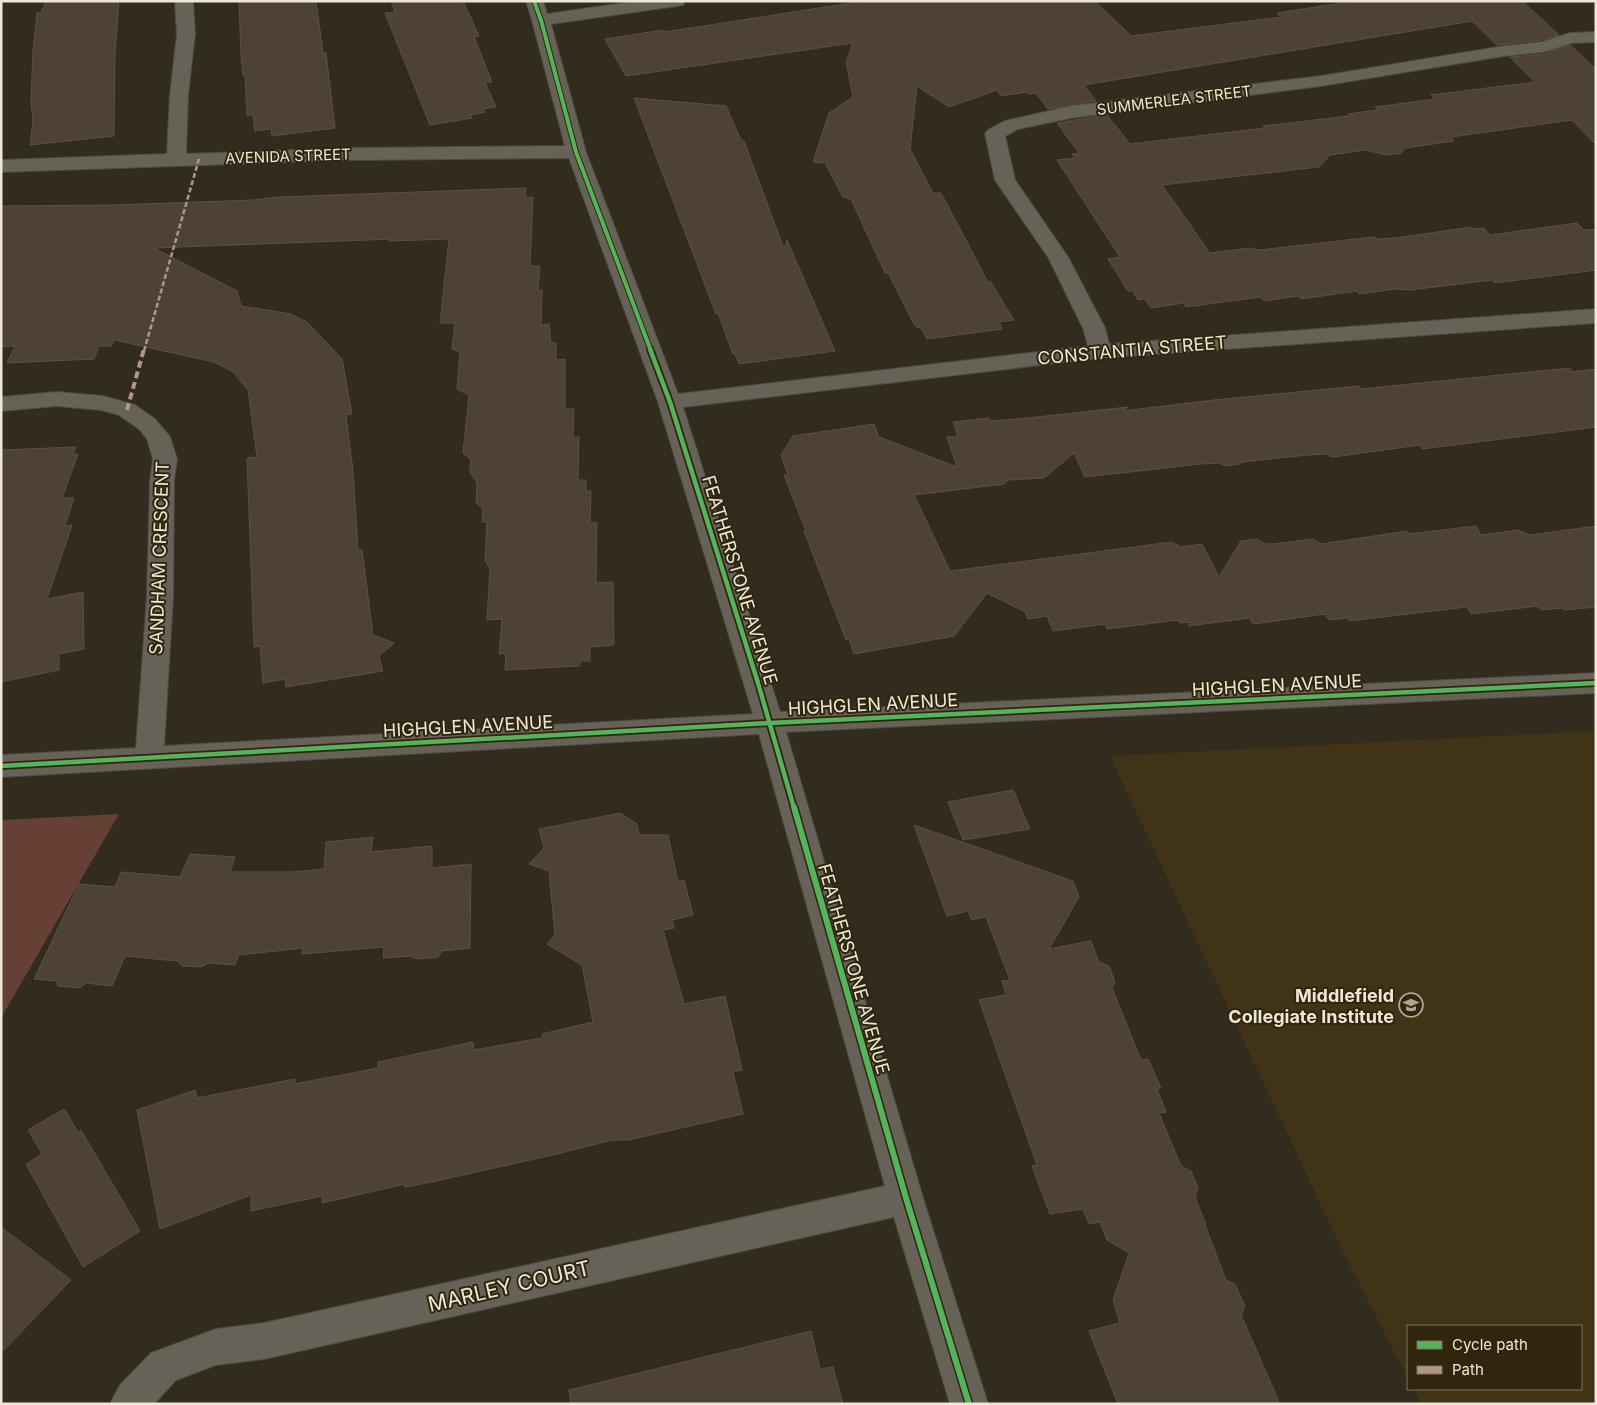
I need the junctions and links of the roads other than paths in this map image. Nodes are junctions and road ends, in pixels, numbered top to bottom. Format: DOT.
graph roads {
  1 [pos="184,1"];
  2 [pos="534,1"];
  3 [pos="677,1"];
  4 [pos="541,20"];
  5 [pos="1596,37"];
  6 [pos="576,152"];
  7 [pos="176,159"];
  8 [pos="1,166"];
  9 [pos="1596,316"];
  10 [pos="1100,351"];
  11 [pos="670,402"];
  12 [pos="1,404"];
  13 [pos="1596,683"];
  14 [pos="770,723"];
  15 [pos="149,757"];
  16 [pos="1,766"];
  17 [pos="906,1198"];
  18 [pos="130,1404"];
  19 [pos="969,1404"];
  1 -- 7 [label="street"];
  2 -- 4 [label="street, FEATHERSTONE AVENUE"];
  3 -- 4 [label="street"];
  4 -- 6 [label="street, FEATHERSTONE AVENUE"];
  5 -- 10 [label="street, SUMMERLEA STREET"];
  6 -- 7 [label="street, AVENIDA STREET"];
  6 -- 11 [label="street, FEATHERSTONE AVENUE"];
  7 -- 8 [label="street, AVENIDA STREET"];
  9 -- 10 [label="street, CONSTANTIA STREET"];
  10 -- 11 [label="street, CONSTANTIA STREET"];
  11 -- 14 [label="street, FEATHERSTONE AVENUE"];
  12 -- 15 [label="street, SANDHAM CRESCENT"];
  13 -- 14 [label="street, HIGHGLEN AVENUE"];
  14 -- 15 [label="street, HIGHGLEN AVENUE"];
  14 -- 17 [label="street, FEATHERSTONE AVENUE"];
  15 -- 16 [label="street, HIGHGLEN AVENUE"];
  17 -- 18 [label="street, MARLEY COURT"];
  17 -- 19 [label="street, FEATHERSTONE AVENUE"];
}
